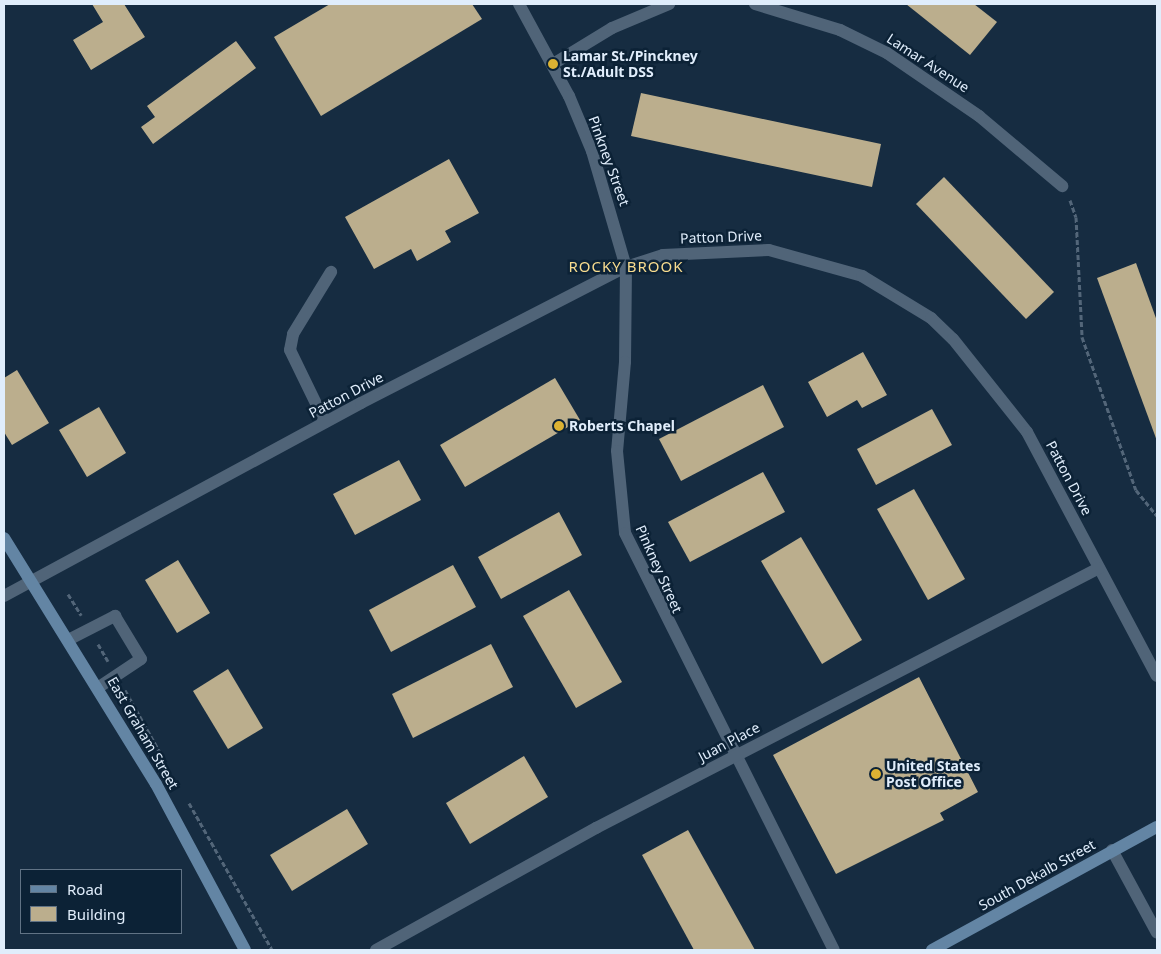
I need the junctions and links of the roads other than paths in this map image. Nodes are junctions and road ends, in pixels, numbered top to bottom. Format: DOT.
graph roads {
  1 [pos="519,4"];
  2 [pos="669,4"];
  3 [pos="755,4"];
  4 [pos="553,64"];
  5 [pos="1062,186"];
  6 [pos="626,267"];
  7 [pos="331,272"];
  8 [pos="325,422"];
  9 [pos="4,538"];
  10 [pos="1099,568"];
  11 [pos="32,582"];
  12 [pos="4,596"];
  13 [pos="70,639"];
  14 [pos="1157,676"];
  15 [pos="99,688"];
  16 [pos="734,755"];
  17 [pos="1157,827"];
  18 [pos="1112,850"];
  19 [pos="1157,933"];
  20 [pos="245,950"];
  21 [pos="376,950"];
  22 [pos="834,950"];
  23 [pos="932,950"];
  1 -- 4 [label="street, Pinkney Street"];
  2 -- 4 [label="street"];
  3 -- 5 [label="street, Lamar Avenue"];
  4 -- 6 [label="street, Pinkney Street"];
  6 -- 8 [label="street, Patton Drive"];
  6 -- 10 [label="street, Patton Drive"];
  6 -- 16 [label="street, Pinkney Street"];
  7 -- 8 [label="street"];
  8 -- 11 [label="street, Patton Drive"];
  9 -- 11 [label="street, East Graham Street"];
  10 -- 14 [label="street, Patton Drive"];
  10 -- 16 [label="street, Juan Place"];
  11 -- 12 [label="street, Patton Drive"];
  11 -- 13 [label="street, East Graham Street"];
  13 -- 15 [label="street, East Graham Street"];
  13 -- 15 [label="street"];
  15 -- 20 [label="street, East Graham Street"];
  16 -- 21 [label="street, Juan Place"];
  16 -- 22 [label="street, Pinkney Street"];
  17 -- 18 [label="street, South Dekalb Street"];
  18 -- 19 [label="street"];
  18 -- 23 [label="street, South Dekalb Street"];
}
